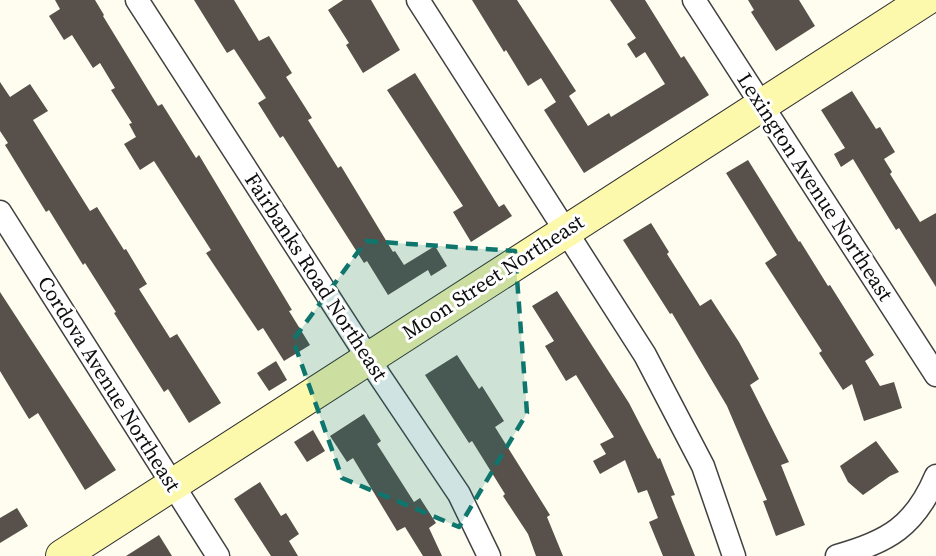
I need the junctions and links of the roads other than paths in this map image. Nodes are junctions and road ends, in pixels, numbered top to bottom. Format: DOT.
graph roads {
  1 [pos="137,0"];
  2 [pos="418,0"];
  3 [pos="694,0"];
  4 [pos="925,0"];
  5 [pos="761,105"];
  6 [pos="0,213"];
  7 [pos="565,230"];
  8 [pos="368,358"];
  9 [pos="936,375"];
  10 [pos="936,476"];
  11 [pos="173,484"];
  12 [pos="62,556"];
  13 [pos="218,556"];
  14 [pos="489,556"];
  15 [pos="734,556"];
  16 [pos="837,556"];
  1 -- 8 [label="street, Fairbanks Road Northeast"];
  2 -- 7 [label="street"];
  3 -- 5 [label="street, Lexington Avenue Northeast"];
  4 -- 5 [label="street, Moon Street Northeast"];
  5 -- 7 [label="street, Moon Street Northeast"];
  5 -- 9 [label="street, Lexington Avenue Northeast"];
  6 -- 11 [label="street, Cordova Avenue Northeast"];
  7 -- 8 [label="street, Moon Street Northeast"];
  7 -- 15 [label="street"];
  8 -- 11 [label="street, Moon Street Northeast"];
  8 -- 14 [label="street, Fairbanks Road Northeast"];
  10 -- 16 [label="street"];
  11 -- 12 [label="street, Moon Street Northeast"];
  11 -- 13 [label="street, Cordova Avenue Northeast"];
}
